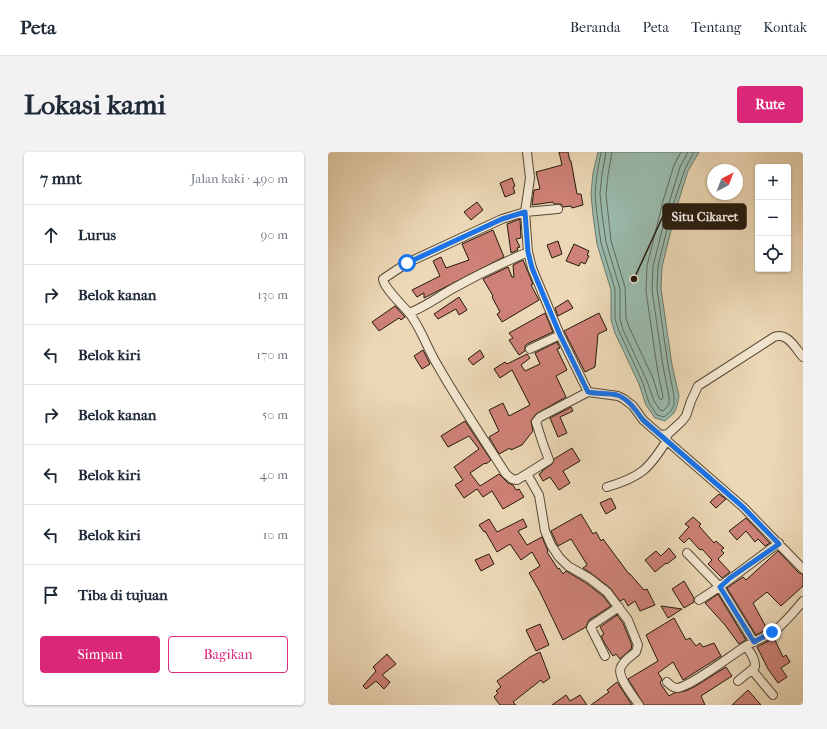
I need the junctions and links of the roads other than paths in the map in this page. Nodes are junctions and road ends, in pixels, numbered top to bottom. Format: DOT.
graph roads {
  1 [pos="528,152"];
  2 [pos="558,209"];
  3 [pos="525,212"];
  4 [pos="528,252"];
  5 [pos="409,313"];
  6 [pos="560,335"];
  7 [pos="530,349"];
  8 [pos="803,357"];
  9 [pos="588,392"];
  10 [pos="664,438"];
  11 [pos="528,474"];
  12 [pos="607,487"];
  13 [pos="779,544"];
  14 [pos="687,553"];
  15 [pos="803,569"];
  16 [pos="720,587"];
  17 [pos="699,600"];
  18 [pos="803,601"];
  19 [pos="619,607"];
  20 [pos="754,642"];
  21 [pos="746,646"];
  22 [pos="605,656"];
  23 [pos="752,670"];
  24 [pos="738,681"];
  25 [pos="667,682"];
  26 [pos="773,695"];
  27 [pos="639,705"];
  1 -- 3 [label="street"];
  2 -- 3 [label="street"];
  3 -- 4 [label="street"];
  3 -- 5 [label="street"];
  4 -- 5 [label="street"];
  4 -- 6 [label="street"];
  5 -- 11 [label="street"];
  6 -- 7 [label="street"];
  6 -- 9 [label="street"];
  8 -- 10 [label="street"];
  9 -- 10 [label="street"];
  9 -- 11 [label="street"];
  10 -- 12 [label="street"];
  10 -- 13 [label="street"];
  11 -- 19 [label="street"];
  13 -- 15 [label="street"];
  13 -- 16 [label="street"];
  14 -- 16 [label="street"];
  16 -- 17 [label="street"];
  16 -- 20 [label="street"];
  18 -- 20 [label="street"];
  19 -- 22 [label="street"];
  19 -- 27 [label="street"];
  20 -- 21 [label="street"];
  21 -- 23 [label="street"];
  21 -- 25 [label="street"];
  23 -- 24 [label="street"];
  23 -- 26 [label="street"];
}
